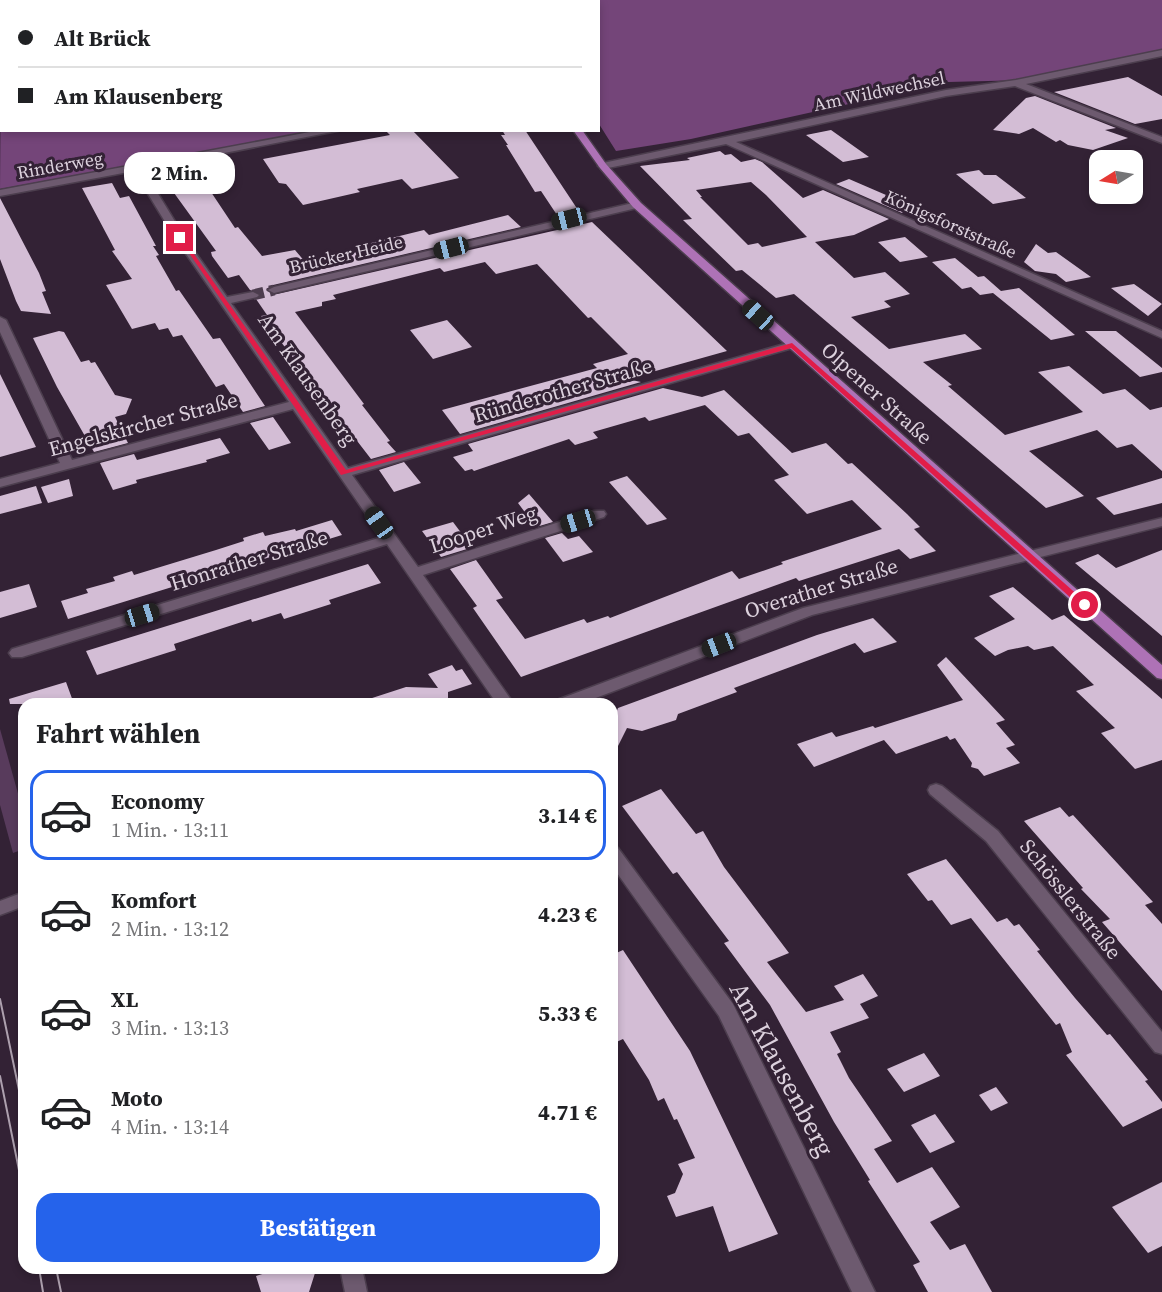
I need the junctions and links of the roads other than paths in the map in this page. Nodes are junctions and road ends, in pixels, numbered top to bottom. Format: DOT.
graph roads {
  1 [pos="1162,53"];
  2 [pos="1016,83"];
  3 [pos="1162,128"];
  4 [pos="327,132"];
  5 [pos="578,132"];
  6 [pos="1141,132"];
  7 [pos="1162,140"];
  8 [pos="728,141"];
  9 [pos="603,165"];
  10 [pos="137,168"];
  11 [pos="0,193"];
  12 [pos="637,205"];
  13 [pos="274,290"];
  14 [pos="253,295"];
  15 [pos="224,301"];
  16 [pos="0,320"];
  17 [pos="1162,335"];
  18 [pos="792,345"];
  19 [pos="297,404"];
  20 [pos="67,464"];
  21 [pos="344,473"];
  22 [pos="0,483"];
  23 [pos="599,514"];
  24 [pos="1162,522"];
  25 [pos="390,539"];
  26 [pos="1029,556"];
  27 [pos="414,573"];
  28 [pos="17,653"];
  29 [pos="1162,674"];
  30 [pos="502,698"];
  31 [pos="579,698"];
  32 [pos="936,790"];
  33 [pos="618,861"];
  34 [pos="18,901"];
  35 [pos="0,908"];
  36 [pos="1162,1046"];
  37 [pos="352,1274"];
  38 [pos="356,1292"];
  39 [pos="864,1292"];
  1 -- 2 [label="street, Am Wildwechsel"];
  2 -- 6 [label="street"];
  2 -- 8 [label="street, Am Wildwechsel"];
  3 -- 6 [label="street"];
  4 -- 10 [label="street, Rinderweg"];
  5 -- 9 [label="main road, Olpener Straße"];
  6 -- 7 [label="street"];
  8 -- 9 [label="street, Am Wildwechsel"];
  8 -- 17 [label="street, Königsforststraße"];
  9 -- 12 [label="main road, Olpener Straße"];
  10 -- 11 [label="street, Rinderweg"];
  10 -- 15 [label="street, Am Klausenberg"];
  12 -- 13 [label="street, Brücker Heide"];
  12 -- 18 [label="main road, Olpener Straße"];
  14 -- 15 [label="street"];
  15 -- 19 [label="street, Am Klausenberg"];
  16 -- 20 [label="street"];
  18 -- 21 [label="street, Ründerother Straße"];
  18 -- 26 [label="main road, Olpener Straße"];
  19 -- 20 [label="street, Engelskircher Straße"];
  19 -- 21 [label="street, Am Klausenberg"];
  20 -- 22 [label="street, Engelskircher Straße"];
  21 -- 25 [label="street, Am Klausenberg"];
  23 -- 27 [label="street, Looper Weg"];
  24 -- 26 [label="street, Overather Straße"];
  25 -- 27 [label="street, Am Klausenberg"];
  25 -- 28 [label="street, Honrather Straße"];
  26 -- 29 [label="main road, Olpener Straße"];
  26 -- 31 [label="street, Overather Straße"];
  27 -- 30 [label="street, Am Klausenberg"];
  32 -- 36 [label="street, Schösslerstraße"];
  33 -- 39 [label="street, Am Klausenberg"];
  34 -- 35 [label="street"];
  37 -- 38 [label="street"];
}
